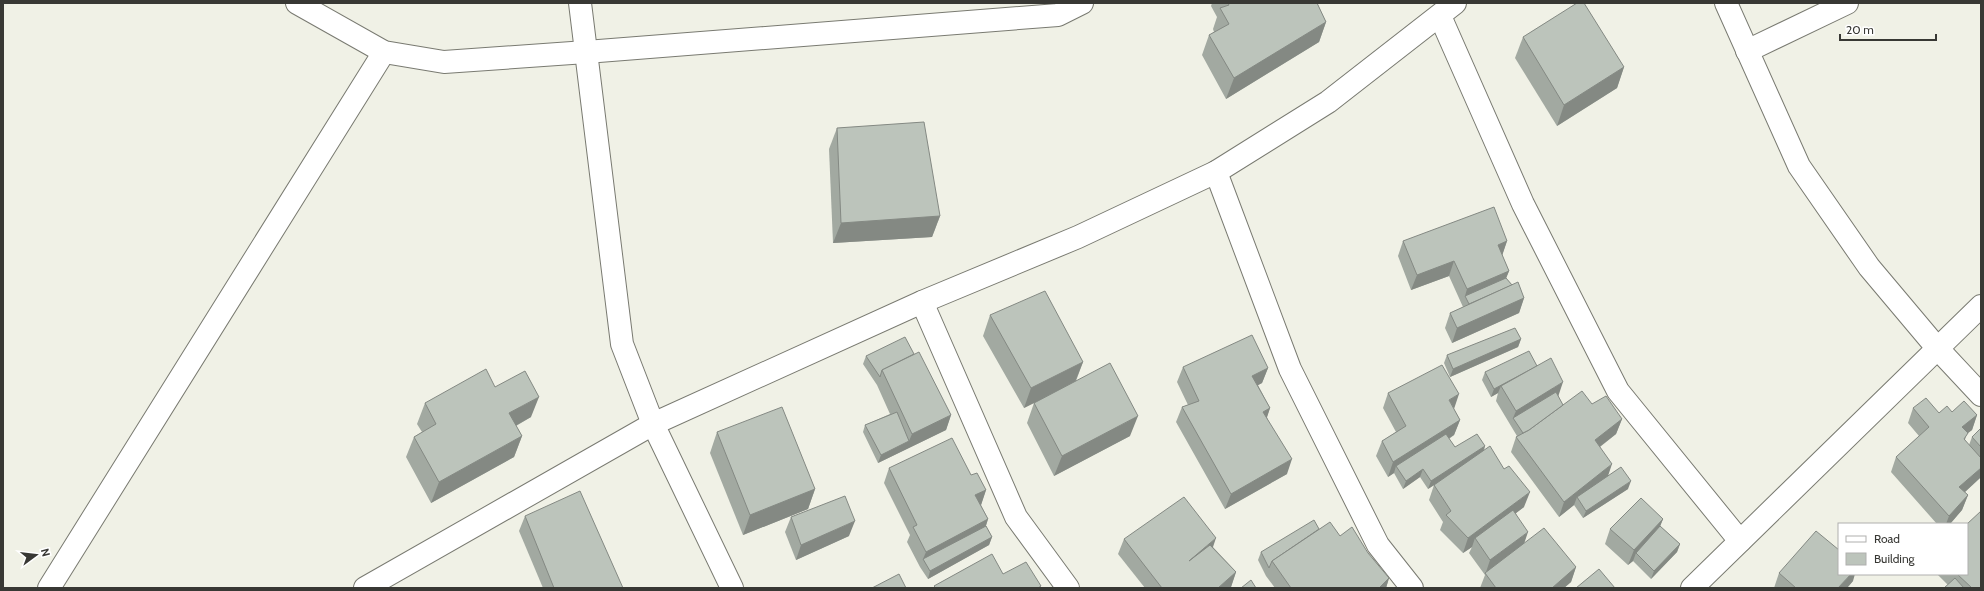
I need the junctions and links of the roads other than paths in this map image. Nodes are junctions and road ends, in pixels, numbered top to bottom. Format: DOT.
graph roads {
  1 [pos="297,3"];
  2 [pos="580,3"];
  3 [pos="1082,3"];
  4 [pos="1726,3"];
  5 [pos="1847,3"];
  6 [pos="1447,9"];
  7 [pos="1747,51"];
  8 [pos="384,52"];
  9 [pos="586,52"];
  10 [pos="1216,172"];
  11 [pos="922,302"];
  12 [pos="1981,306"];
  13 [pos="1938,348"];
  14 [pos="1981,395"];
  15 [pos="653,424"];
  16 [pos="1740,541"];
  17 [pos="49,588"];
  18 [pos="366,588"];
  19 [pos="732,588"];
  20 [pos="1068,588"];
  21 [pos="1412,588"];
  22 [pos="1692,588"];
  1 -- 8 [label="street"];
  2 -- 9 [label="street"];
  3 -- 9 [label="street"];
  4 -- 7 [label="street"];
  5 -- 7 [label="street"];
  6 -- 10 [label="street"];
  6 -- 16 [label="street"];
  7 -- 13 [label="street"];
  8 -- 9 [label="street"];
  8 -- 17 [label="street"];
  9 -- 15 [label="street"];
  10 -- 11 [label="street"];
  10 -- 21 [label="street"];
  11 -- 15 [label="street"];
  11 -- 20 [label="street"];
  12 -- 13 [label="street"];
  13 -- 14 [label="street"];
  13 -- 16 [label="street"];
  15 -- 18 [label="street"];
  15 -- 19 [label="street"];
  16 -- 22 [label="street"];
}
